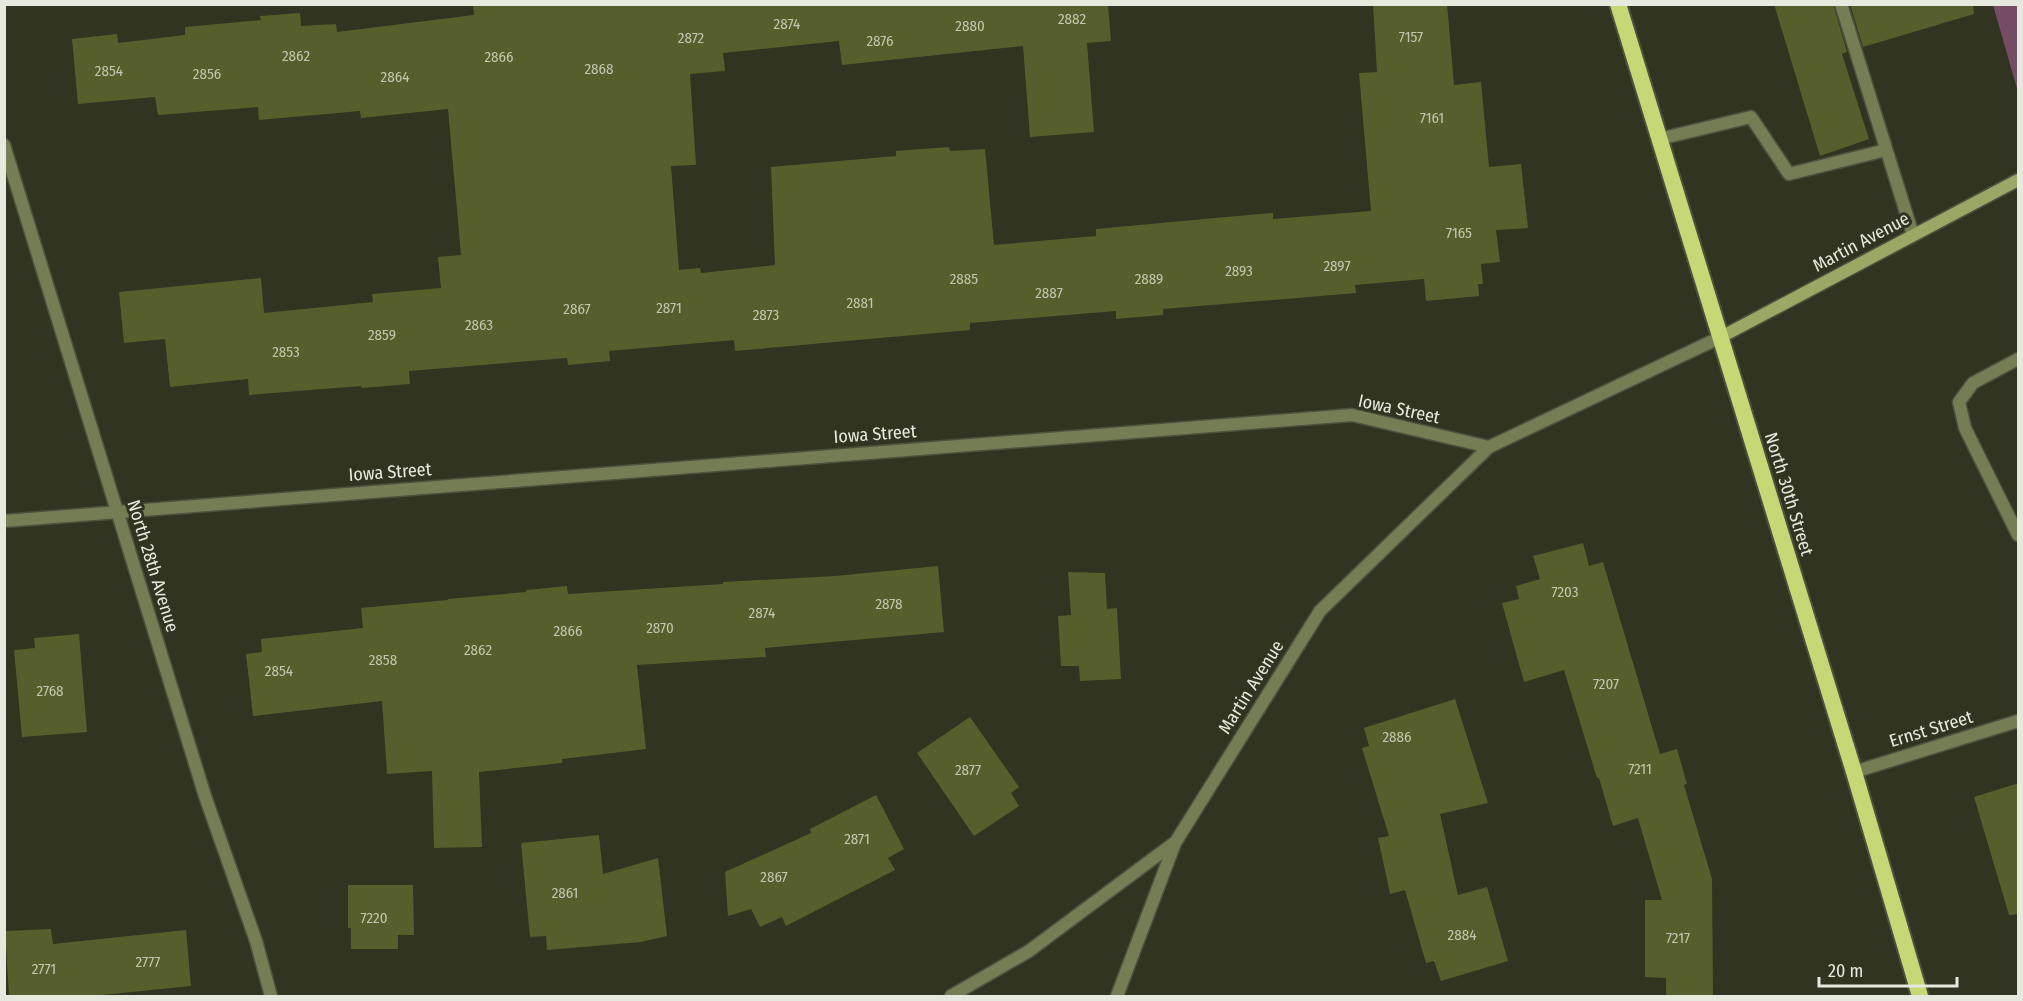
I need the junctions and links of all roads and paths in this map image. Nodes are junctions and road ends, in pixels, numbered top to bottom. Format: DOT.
graph roads {
  1 [pos="1618,4"];
  2 [pos="1841,4"];
  3 [pos="1659,139"];
  4 [pos="4,145"];
  5 [pos="1886,150"];
  6 [pos="2019,180"];
  7 [pos="1913,235"];
  8 [pos="1721,337"];
  9 [pos="2019,359"];
  10 [pos="1489,447"];
  11 [pos="118,511"];
  12 [pos="4,521"];
  13 [pos="2019,535"];
  14 [pos="2019,721"];
  15 [pos="1854,772"];
  16 [pos="1175,843"];
  17 [pos="272,996"];
  18 [pos="951,996"];
  19 [pos="1117,996"];
  20 [pos="1920,996"];
  1 -- 3 [label="highway, North 30th Street"];
  2 -- 5 [label="street"];
  3 -- 5 [label="street"];
  3 -- 8 [label="highway, North 30th Street"];
  4 -- 11 [label="street, North 28th Avenue"];
  5 -- 7 [label="street"];
  6 -- 7 [label="main road, Martin Avenue"];
  7 -- 8 [label="main road, Martin Avenue"];
  8 -- 10 [label="street"];
  8 -- 15 [label="highway, North 30th Street"];
  9 -- 13 [label="street"];
  10 -- 11 [label="street, Iowa Street"];
  10 -- 16 [label="street, Martin Avenue"];
  11 -- 12 [label="street, Iowa Street"];
  11 -- 17 [label="street, North 28th Avenue"];
  14 -- 15 [label="street, Ernst Street"];
  15 -- 20 [label="highway, North 30th Street"];
  16 -- 18 [label="street"];
  16 -- 19 [label="street, Martin Avenue"];
}
